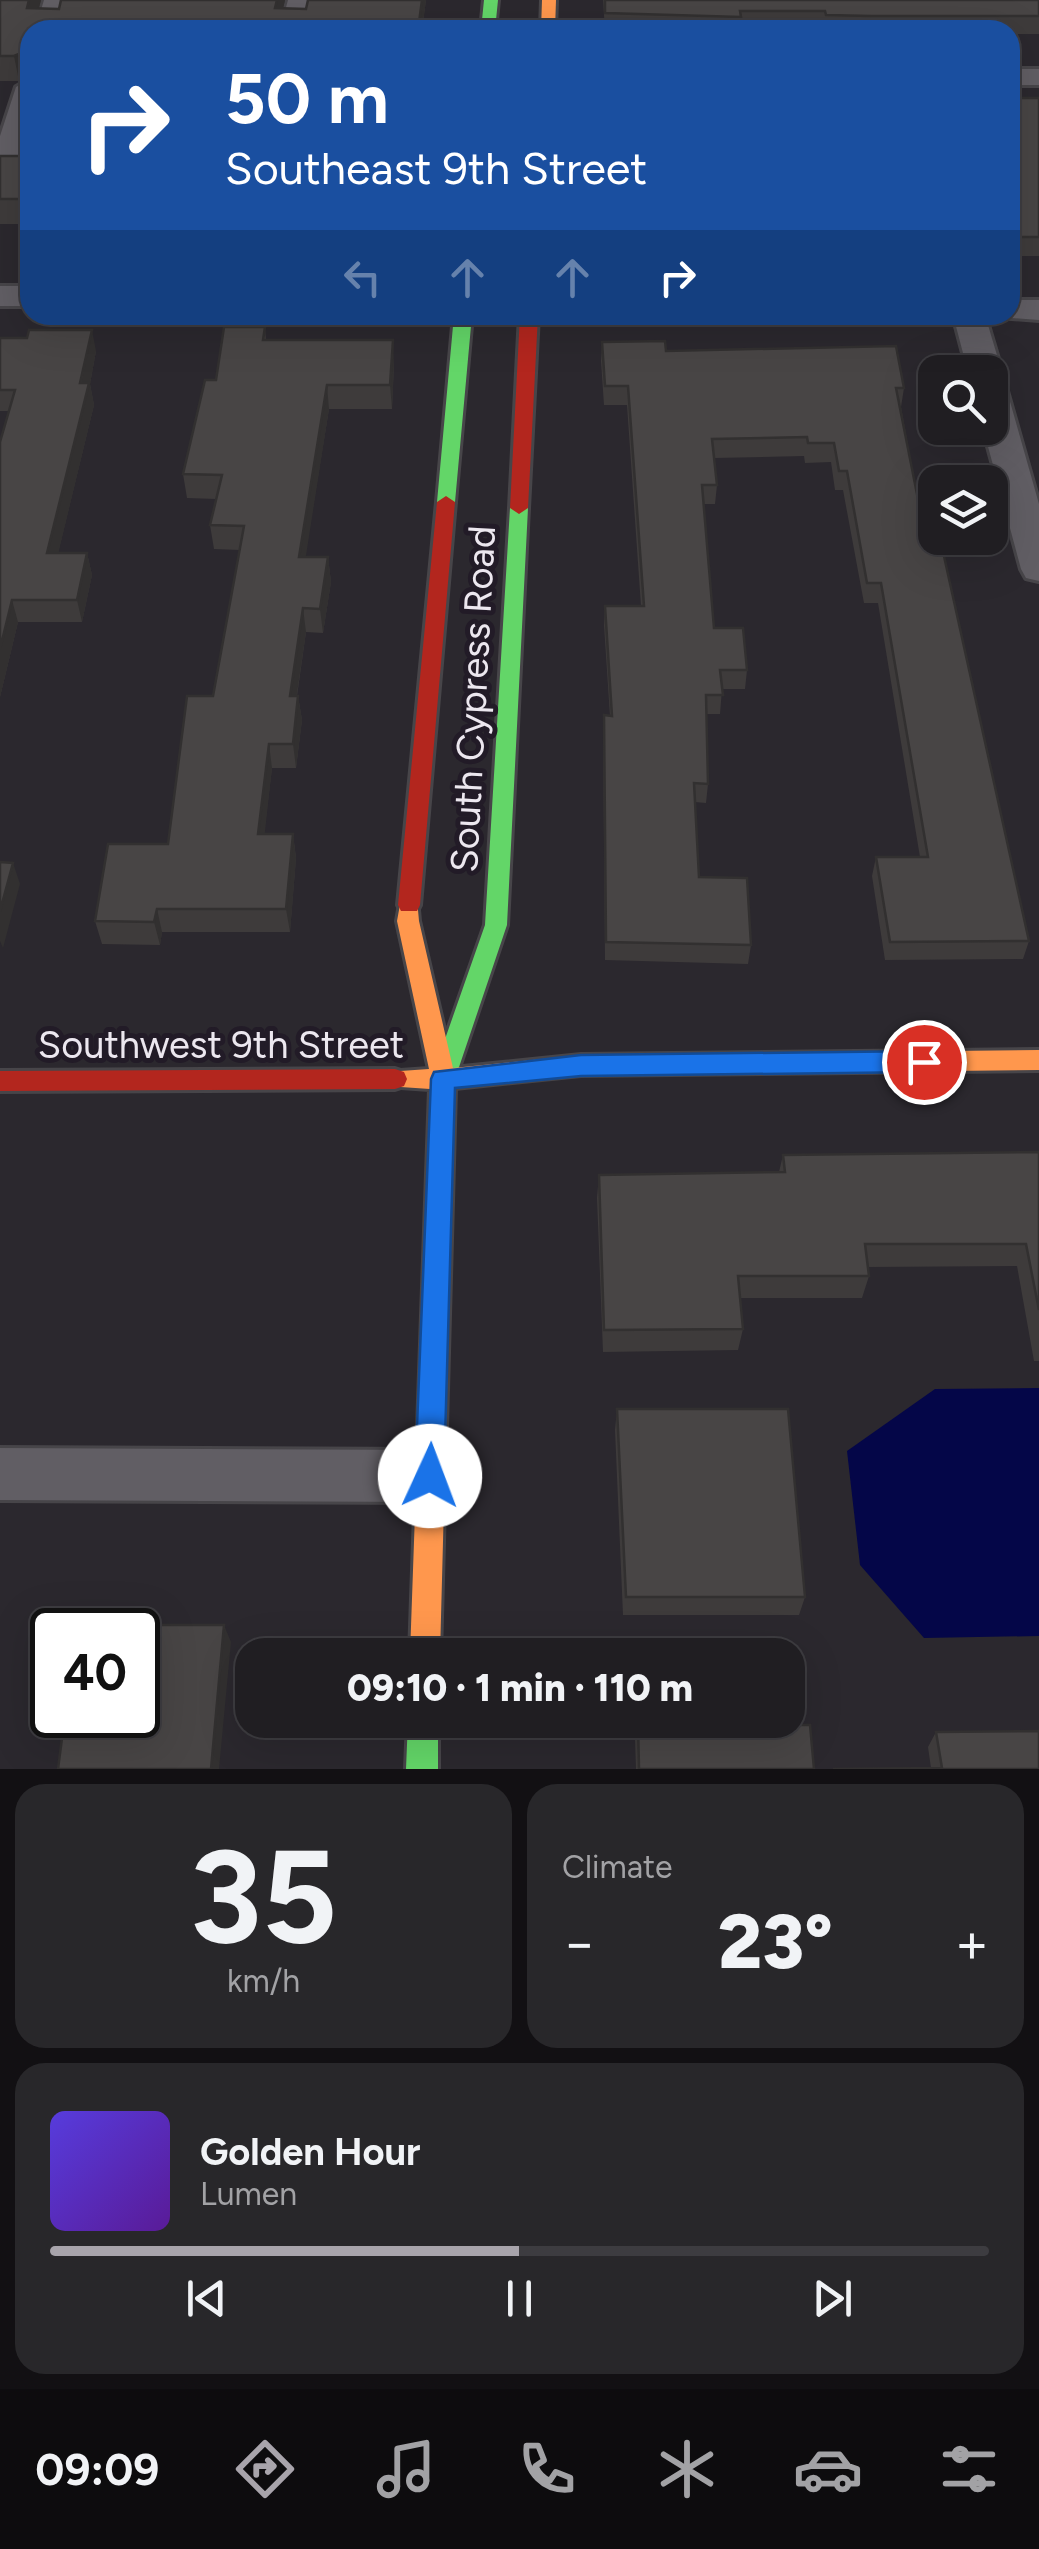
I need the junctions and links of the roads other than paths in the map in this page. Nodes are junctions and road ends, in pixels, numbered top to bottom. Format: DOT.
graph roads {
  1 [pos="20,126"];
  2 [pos="13,154"];
  3 [pos="462,325"];
  4 [pos="529,325"];
  5 [pos="972,325"];
  6 [pos="980,355"];
  7 [pos="1005,445"];
  8 [pos="1039,569"];
  9 [pos="1039,1060"];
  10 [pos="443,1079"];
  11 [pos="0,1081"];
  12 [pos="0,1474"];
  13 [pos="430,1476"];
  14 [pos="425,1638"];
  15 [pos="423,1738"];
  16 [pos="422,1769"];
  1 -- 2 [label="street"];
  3 -- 10 [label="street, South Cypress Road"];
  4 -- 10 [label="street, South Cypress Road"];
  5 -- 6 [label="street"];
  7 -- 8 [label="street"];
  9 -- 10 [label="street, Southwest 9th Street"];
  10 -- 11 [label="street, Southwest 9th Street"];
  10 -- 13 [label="street, South Cypress Road"];
  12 -- 13 [label="street"];
  13 -- 14 [label="street, South Cypress Road"];
  15 -- 16 [label="street"];
}
